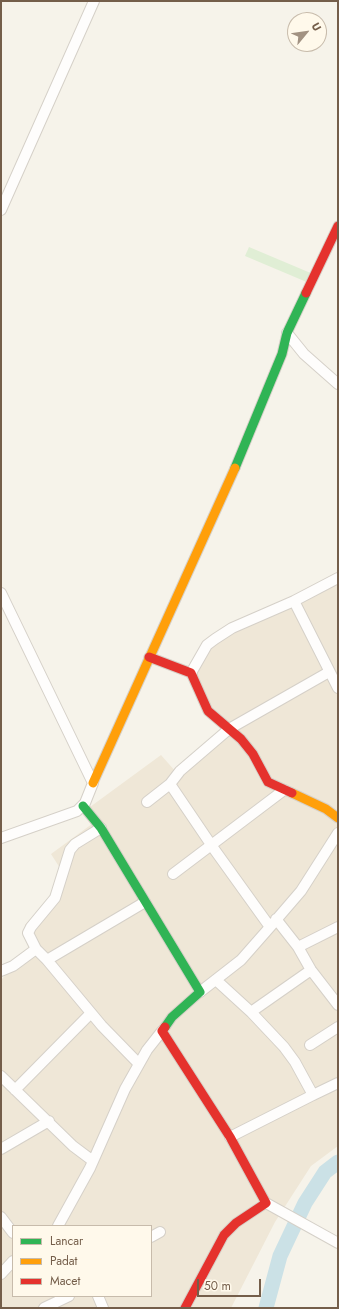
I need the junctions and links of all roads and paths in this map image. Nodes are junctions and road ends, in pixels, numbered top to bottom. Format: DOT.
graph roads {
  1 [pos="94,1"];
  2 [pos="1,210"];
  3 [pos="338,226"];
  4 [pos="287,333"];
  5 [pos="338,384"];
  6 [pos="338,578"];
  7 [pos="1,593"];
  8 [pos="294,601"];
  9 [pos="149,657"];
  10 [pos="329,672"];
  11 [pos="190,673"];
  12 [pos="338,688"];
  13 [pos="229,729"];
  14 [pos="93,783"];
  15 [pos="170,784"];
  16 [pos="284,790"];
  17 [pos="147,802"];
  18 [pos="83,806"];
  19 [pos="338,818"];
  20 [pos="101,828"];
  21 [pos="338,833"];
  22 [pos="1,838"];
  23 [pos="211,845"];
  24 [pos="173,874"];
  25 [pos="145,902"];
  26 [pos="273,923"];
  27 [pos="338,927"];
  28 [pos="298,947"];
  29 [pos="36,949"];
  30 [pos="47,960"];
  31 [pos="311,970"];
  32 [pos="1,971"];
  33 [pos="216,980"];
  34 [pos="200,992"];
  35 [pos="338,1005"];
  36 [pos="251,1012"];
  37 [pos="91,1013"];
  38 [pos="338,1027"];
  39 [pos="162,1031"];
  40 [pos="310,1045"];
  41 [pos="139,1064"];
  42 [pos="1,1076"];
  43 [pos="338,1083"];
  44 [pos="15,1090"];
  45 [pos="313,1096"];
  46 [pos="49,1121"];
  47 [pos="230,1137"];
  48 [pos="1,1149"];
  49 [pos="93,1161"];
  50 [pos="266,1203"];
  51 [pos="1,1217"];
  52 [pos="62,1224"];
  53 [pos="12,1232"];
  54 [pos="338,1243"];
  55 [pos="12,1262"];
  56 [pos="1,1274"];
  57 [pos="67,1297"];
  58 [pos="98,1297"];
  59 [pos="44,1308"];
  60 [pos="103,1308"];
  61 [pos="185,1308"];
  1 -- 2 [label="street"];
  3 -- 4 [label="street"];
  4 -- 5 [label="street"];
  4 -- 9 [label="street"];
  6 -- 8 [label="street"];
  7 -- 14 [label="street"];
  8 -- 10 [label="street"];
  8 -- 11 [label="street"];
  9 -- 11 [label="street"];
  9 -- 14 [label="street"];
  10 -- 12 [label="street"];
  10 -- 13 [label="street"];
  11 -- 13 [label="street"];
  13 -- 15 [label="street"];
  13 -- 16 [label="street"];
  14 -- 18 [label="street"];
  15 -- 17 [label="street"];
  15 -- 23 [label="street"];
  16 -- 19 [label="street"];
  16 -- 23 [label="street"];
  18 -- 20 [label="street"];
  18 -- 22 [label="street"];
  20 -- 25 [label="street"];
  20 -- 29 [label="street"];
  21 -- 26 [label="street"];
  23 -- 24 [label="street"];
  23 -- 26 [label="street"];
  25 -- 30 [label="street"];
  25 -- 34 [label="street"];
  26 -- 28 [label="street"];
  26 -- 33 [label="street"];
  27 -- 28 [label="street"];
  28 -- 31 [label="street"];
  29 -- 30 [label="street"];
  29 -- 32 [label="street"];
  30 -- 37 [label="street"];
  31 -- 35 [label="street"];
  31 -- 36 [label="street"];
  33 -- 34 [label="street"];
  33 -- 36 [label="street"];
  34 -- 39 [label="street"];
  36 -- 45 [label="street"];
  37 -- 41 [label="street"];
  37 -- 44 [label="street"];
  38 -- 40 [label="street"];
  39 -- 41 [label="street"];
  39 -- 47 [label="street"];
  41 -- 49 [label="street"];
  42 -- 44 [label="street"];
  43 -- 45 [label="street"];
  44 -- 46 [label="street"];
  45 -- 47 [label="street"];
  46 -- 48 [label="street"];
  46 -- 49 [label="street"];
  47 -- 50 [label="street"];
  49 -- 52 [label="street"];
  50 -- 54 [label="street"];
  50 -- 61 [label="street"];
  51 -- 53 [label="street"];
  55 -- 56 [label="street"];
  57 -- 59 [label="street"];
  58 -- 60 [label="street"];
}
